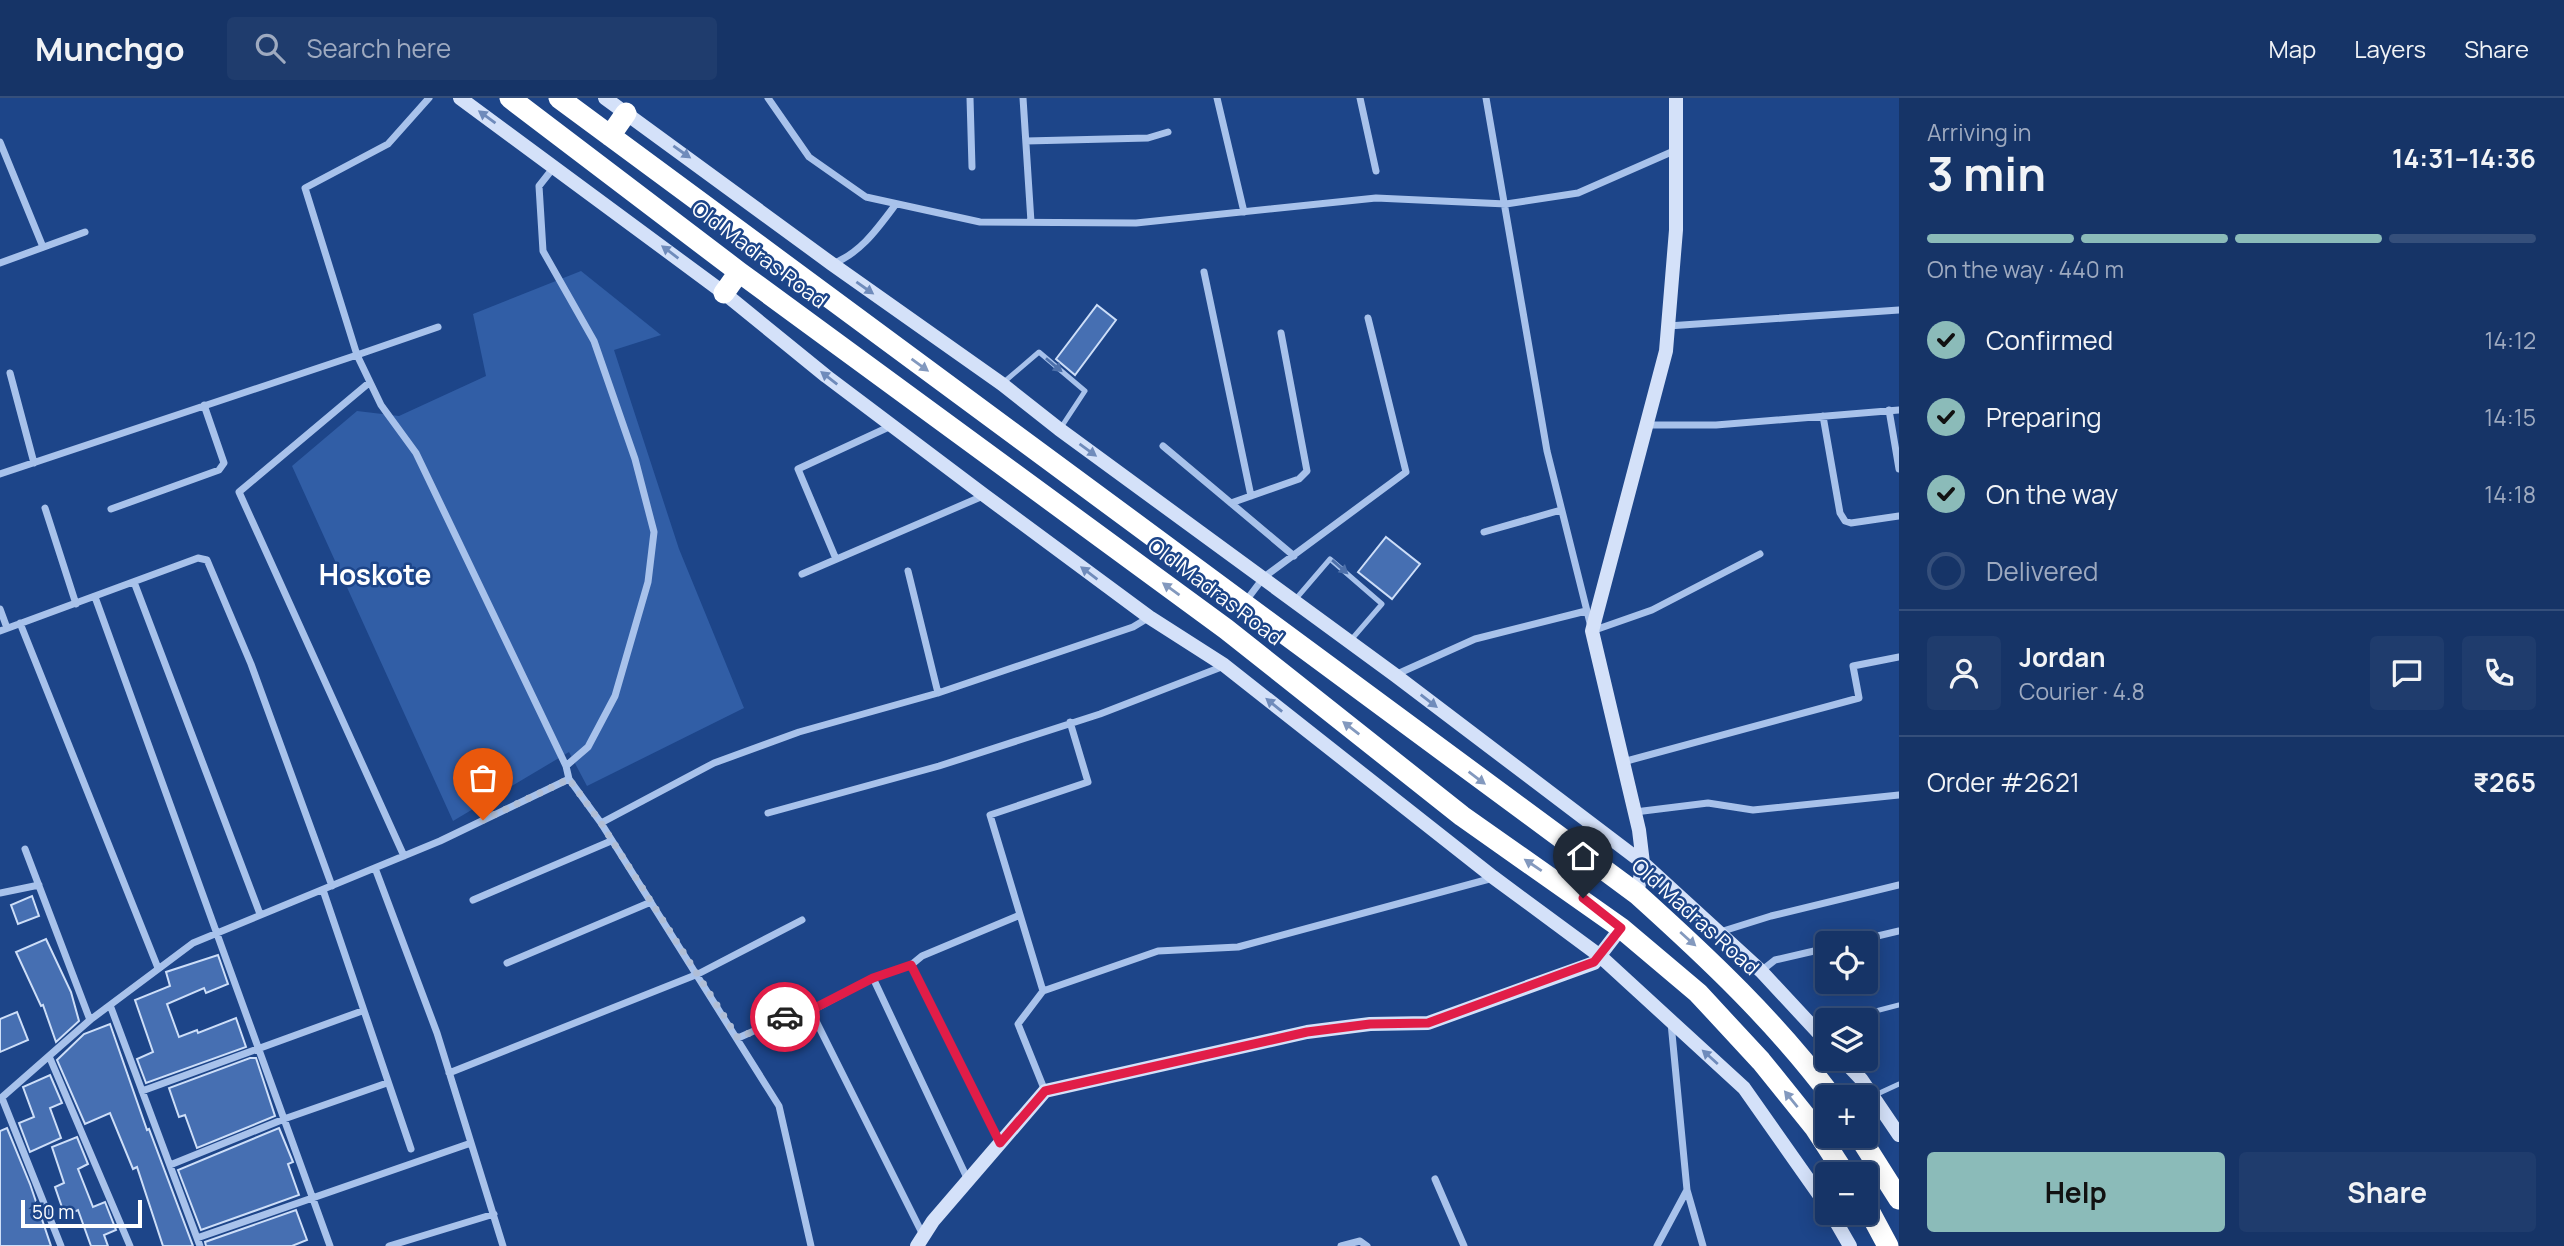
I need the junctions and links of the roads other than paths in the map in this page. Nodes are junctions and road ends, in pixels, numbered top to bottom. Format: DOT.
graph roads {
  1 [pos="429,98"];
  2 [pos="460,98"];
  3 [pos="510,98"];
  4 [pos="559,98"];
  5 [pos="605,98"];
  6 [pos="768,98"];
  7 [pos="970,98"];
  8 [pos="1023,98"];
  9 [pos="1217,98"];
  10 [pos="1360,98"];
  11 [pos="1486,98"];
  12 [pos="1676,98"];
  13 [pos="626,113"];
  14 [pos="1168,132"];
  15 [pos="610,136"];
  16 [pos="1026,141"];
  17 [pos="0,142"];
  18 [pos="1676,150"];
  19 [pos="555,167"];
  20 [pos="972,167"];
  21 [pos="1376,171"];
  22 [pos="896,204"];
  23 [pos="1506,204"];
  24 [pos="1244,212"];
  25 [pos="1031,222"];
  26 [pos="85,232"];
  27 [pos="43,247"];
  28 [pos="0,263"];
  29 [pos="832,264"];
  30 [pos="739,272"];
  31 [pos="1204,272"];
  32 [pos="724,293"];
  33 [pos="1899,310"];
  34 [pos="1368,318"];
  35 [pos="1668,326"];
  36 [pos="438,327"];
  37 [pos="1281,333"];
  38 [pos="357,355"];
  39 [pos="10,373"];
  40 [pos="370,382"];
  41 [pos="1002,384"];
  42 [pos="204,405"];
  43 [pos="1889,410"];
  44 [pos="1899,410"];
  45 [pos="1823,416"];
  46 [pos="1646,425"];
  47 [pos="892,426"];
  48 [pos="1059,429"];
  49 [pos="1163,446"];
  50 [pos="34,463"];
  51 [pos="1899,469"];
  52 [pos="0,474"];
  53 [pos="984,495"];
  54 [pos="1251,496"];
  55 [pos="1231,503"];
  56 [pos="45,508"];
  57 [pos="111,509"];
  58 [pos="1561,510"];
  59 [pos="1899,516"];
  60 [pos="1484,532"];
  61 [pos="1760,554"];
  62 [pos="1294,556"];
  63 [pos="836,559"];
  64 [pos="908,571"];
  65 [pos="802,574"];
  66 [pos="1264,578"];
  67 [pos="134,582"];
  68 [pos="95,597"];
  69 [pos="1294,601"];
  70 [pos="1245,603"];
  71 [pos="76,604"];
  72 [pos="0,609"];
  73 [pos="1586,611"];
  74 [pos="1149,617"];
  75 [pos="20,623"];
  76 [pos="3,629"];
  77 [pos="1592,631"];
  78 [pos="1349,642"];
  79 [pos="1899,657"];
  80 [pos="1224,665"];
  81 [pos="1395,675"];
  82 [pos="938,692"];
  83 [pos="1070,722"];
  84 [pos="1622,762"];
  85 [pos="566,766"];
  86 [pos="569,779"];
  87 [pos="1899,795"];
  88 [pos="1634,812"];
  89 [pos="768,813"];
  90 [pos="601,823"];
  91 [pos="611,841"];
  92 [pos="25,849"];
  93 [pos="404,856"];
  94 [pos="1643,863"];
  95 [pos="375,868"];
  96 [pos="1493,877"];
  97 [pos="39,885"];
  98 [pos="1899,885"];
  99 [pos="332,886"];
  100 [pos="323,890"];
  101 [pos="0,892"];
  102 [pos="1637,894"];
  103 [pos="473,900"];
  104 [pos="651,902"];
  105 [pos="260,914"];
  106 [pos="1020,915"];
  107 [pos="802,920"];
  108 [pos="1621,928"];
  109 [pos="218,931"];
  110 [pos="1899,931"];
  111 [pos="1720,932"];
  112 [pos="1878,936"];
  113 [pos="1815,951"];
  114 [pos="1600,956"];
  115 [pos="507,963"];
  116 [pos="911,965"];
  117 [pos="158,968"];
  118 [pos="1761,971"];
  119 [pos="698,974"];
  120 [pos="873,978"];
  121 [pos="1043,991"];
  122 [pos="110,1005"];
  123 [pos="1899,1005"];
  124 [pos="811,1010"];
  125 [pos="1878,1010"];
  126 [pos="362,1011"];
  127 [pos="1671,1019"];
  128 [pos="90,1020"];
  129 [pos="1815,1021"];
  130 [pos="738,1038"];
  131 [pos="259,1048"];
  132 [pos="49,1056"];
  133 [pos="1852,1071"];
  134 [pos="449,1073"];
  135 [pos="387,1083"];
  136 [pos="1899,1084"];
  137 [pos="1823,1085"];
  138 [pos="1863,1085"];
  139 [pos="142,1091"];
  140 [pos="1045,1091"];
  141 [pos="1878,1094"];
  142 [pos="1,1098"];
  143 [pos="1878,1104"];
  144 [pos="284,1119"];
  145 [pos="1899,1135"];
  146 [pos="471,1143"];
  147 [pos="1000,1143"];
  148 [pos="1866,1148"];
  149 [pos="411,1149"];
  150 [pos="1837,1162"];
  151 [pos="170,1165"];
  152 [pos="1435,1179"];
  153 [pos="968,1180"];
  154 [pos="1815,1189"];
  155 [pos="1687,1190"];
  156 [pos="313,1199"];
  157 [pos="1899,1199"];
  158 [pos="494,1214"];
  159 [pos="1838,1225"];
  160 [pos="1877,1225"];
  161 [pos="920,1241"];
  162 [pos="199,1242"];
  163 [pos="61,1246"];
  164 [pos="130,1246"];
  165 [pos="330,1246"];
  166 [pos="389,1246"];
  167 [pos="503,1246"];
  168 [pos="811,1246"];
  169 [pos="1341,1246"];
  170 [pos="1367,1246"];
  171 [pos="1464,1246"];
  172 [pos="1657,1246"];
  173 [pos="1703,1246"];
  174 [pos="1850,1246"];
  175 [pos="1888,1246"];
  1 -- 38 [label="street"];
  19 -- 2 [label="street, one-way"];
  3 -- 30 [label="highway, Old Madras Road"];
  4 -- 15 [label="highway, Old Madras Road"];
  5 -- 13 [label="street"];
  6 -- 22 [label="street"];
  7 -- 20 [label="street"];
  8 -- 16 [label="street"];
  9 -- 24 [label="street"];
  10 -- 21 [label="street"];
  11 -- 23 [label="street"];
  12 -- 18 [label="street"];
  13 -- 15 [label="highway"];
  13 -- 29 [label="street, one-way"];
  14 -- 16 [label="street"];
  15 -- 70 [label="highway, Old Madras Road, one-way"];
  16 -- 25 [label="street"];
  17 -- 27 [label="street"];
  18 -- 23 [label="street"];
  18 -- 35 [label="street"];
  32 -- 19 [label="street, one-way"];
  19 -- 85 [label="street"];
  22 -- 25 [label="street"];
  22 -- 29 [label="street"];
  23 -- 24 [label="street"];
  23 -- 58 [label="street"];
  24 -- 25 [label="street"];
  26 -- 27 [label="street"];
  27 -- 28 [label="street"];
  29 -- 41 [label="street, one-way"];
  30 -- 32 [label="highway"];
  108 -- 30 [label="highway, Old Madras Road, one-way"];
  31 -- 54 [label="street"];
  47 -- 32 [label="street, one-way"];
  33 -- 35 [label="street"];
  34 -- 62 [label="street"];
  35 -- 46 [label="street"];
  36 -- 38 [label="street"];
  37 -- 54 [label="street"];
  38 -- 40 [label="street"];
  38 -- 42 [label="street"];
  39 -- 50 [label="street"];
  40 -- 85 [label="street"];
  40 -- 93 [label="street"];
  41 -- 48 [label="street"];
  41 -- 48 [label="lane, one-way"];
  42 -- 50 [label="street"];
  42 -- 57 [label="street"];
  43 -- 44 [label="street"];
  43 -- 45 [label="street"];
  43 -- 51 [label="street"];
  45 -- 46 [label="street"];
  45 -- 59 [label="street"];
  46 -- 77 [label="street"];
  47 -- 53 [label="street"];
  47 -- 63 [label="street"];
  48 -- 66 [label="street, one-way"];
  49 -- 55 [label="street"];
  50 -- 52 [label="street"];
  53 -- 63 [label="street"];
  74 -- 53 [label="street, one-way"];
  54 -- 55 [label="street"];
  55 -- 62 [label="street"];
  56 -- 71 [label="street"];
  58 -- 60 [label="street"];
  58 -- 73 [label="street"];
  61 -- 77 [label="street"];
  62 -- 66 [label="street"];
  63 -- 65 [label="street"];
  64 -- 82 [label="street"];
  66 -- 69 [label="street"];
  66 -- 70 [label="street"];
  67 -- 68 [label="street"];
  67 -- 99 [label="street"];
  67 -- 105 [label="street"];
  68 -- 71 [label="street"];
  68 -- 109 [label="street"];
  69 -- 78 [label="street"];
  69 -- 78 [label="lane, one-way"];
  70 -- 102 [label="highway, Old Madras Road, one-way"];
  71 -- 75 [label="street"];
  72 -- 76 [label="street"];
  73 -- 77 [label="street"];
  73 -- 81 [label="street"];
  74 -- 80 [label="street"];
  74 -- 82 [label="street"];
  75 -- 76 [label="street"];
  75 -- 117 [label="street"];
  77 -- 84 [label="street"];
  78 -- 81 [label="street"];
  79 -- 84 [label="street"];
  80 -- 83 [label="street"];
  96 -- 80 [label="street, one-way"];
  81 -- 94 [label="street, one-way"];
  82 -- 90 [label="street"];
  83 -- 89 [label="street"];
  83 -- 106 [label="street"];
  84 -- 88 [label="street"];
  85 -- 86 [label="street"];
  86 -- 90 [label="street"];
  86 -- 93 [label="street"];
  87 -- 88 [label="street"];
  88 -- 94 [label="street"];
  90 -- 91 [label="street"];
  91 -- 103 [label="street"];
  91 -- 104 [label="street"];
  92 -- 97 [label="street"];
  93 -- 95 [label="street"];
  94 -- 102 [label="street"];
  94 -- 111 [label="street"];
  95 -- 99 [label="street"];
  95 -- 134 [label="street"];
  96 -- 114 [label="street"];
  96 -- 121 [label="street"];
  97 -- 101 [label="street"];
  97 -- 128 [label="street"];
  98 -- 111 [label="street"];
  99 -- 100 [label="street"];
  100 -- 105 [label="street"];
  100 -- 126 [label="street"];
  102 -- 137 [label="highway, Old Madras Road, one-way"];
  104 -- 115 [label="street"];
  104 -- 119 [label="street"];
  105 -- 109 [label="street"];
  106 -- 116 [label="street"];
  106 -- 121 [label="street"];
  107 -- 119 [label="street"];
  108 -- 114 [label="street"];
  150 -- 108 [label="highway, Old Madras Road, one-way"];
  109 -- 117 [label="street"];
  109 -- 131 [label="street"];
  110 -- 112 [label="street"];
  111 -- 118 [label="street"];
  113 -- 118 [label="street"];
  114 -- 127 [label="street"];
  114 -- 140 [label="street"];
  116 -- 120 [label="street"];
  116 -- 147 [label="street"];
  117 -- 122 [label="street"];
  118 -- 129 [label="street"];
  119 -- 130 [label="street"];
  119 -- 134 [label="street"];
  120 -- 124 [label="street"];
  120 -- 153 [label="street"];
  121 -- 140 [label="street"];
  122 -- 128 [label="street"];
  122 -- 139 [label="street"];
  123 -- 125 [label="lane"];
  124 -- 130 [label="street"];
  124 -- 161 [label="street"];
  126 -- 131 [label="street"];
  126 -- 135 [label="street"];
  154 -- 127 [label="street, one-way"];
  127 -- 155 [label="street"];
  128 -- 132 [label="street"];
  130 -- 168 [label="street"];
  131 -- 139 [label="street"];
  131 -- 144 [label="street"];
  132 -- 142 [label="street"];
  132 -- 164 [label="street"];
  133 -- 138 [label="street"];
  134 -- 146 [label="street"];
  135 -- 144 [label="street"];
  135 -- 149 [label="street"];
  136 -- 141 [label="lane"];
  139 -- 151 [label="street"];
  140 -- 147 [label="street"];
  142 -- 163 [label="street"];
  143 -- 145 [label="street"];
  144 -- 151 [label="street"];
  144 -- 156 [label="street"];
  146 -- 156 [label="street"];
  146 -- 158 [label="street"];
  147 -- 153 [label="street"];
  148 -- 157 [label="highway"];
  151 -- 162 [label="street"];
  152 -- 171 [label="street"];
  153 -- 161 [label="street"];
  155 -- 172 [label="street"];
  155 -- 173 [label="street"];
  156 -- 162 [label="street"];
  156 -- 165 [label="street"];
  158 -- 166 [label="street"];
  158 -- 167 [label="street"];
  159 -- 174 [label="street"];
  160 -- 175 [label="highway"];
  169 -- 170 [label="street"];
}
